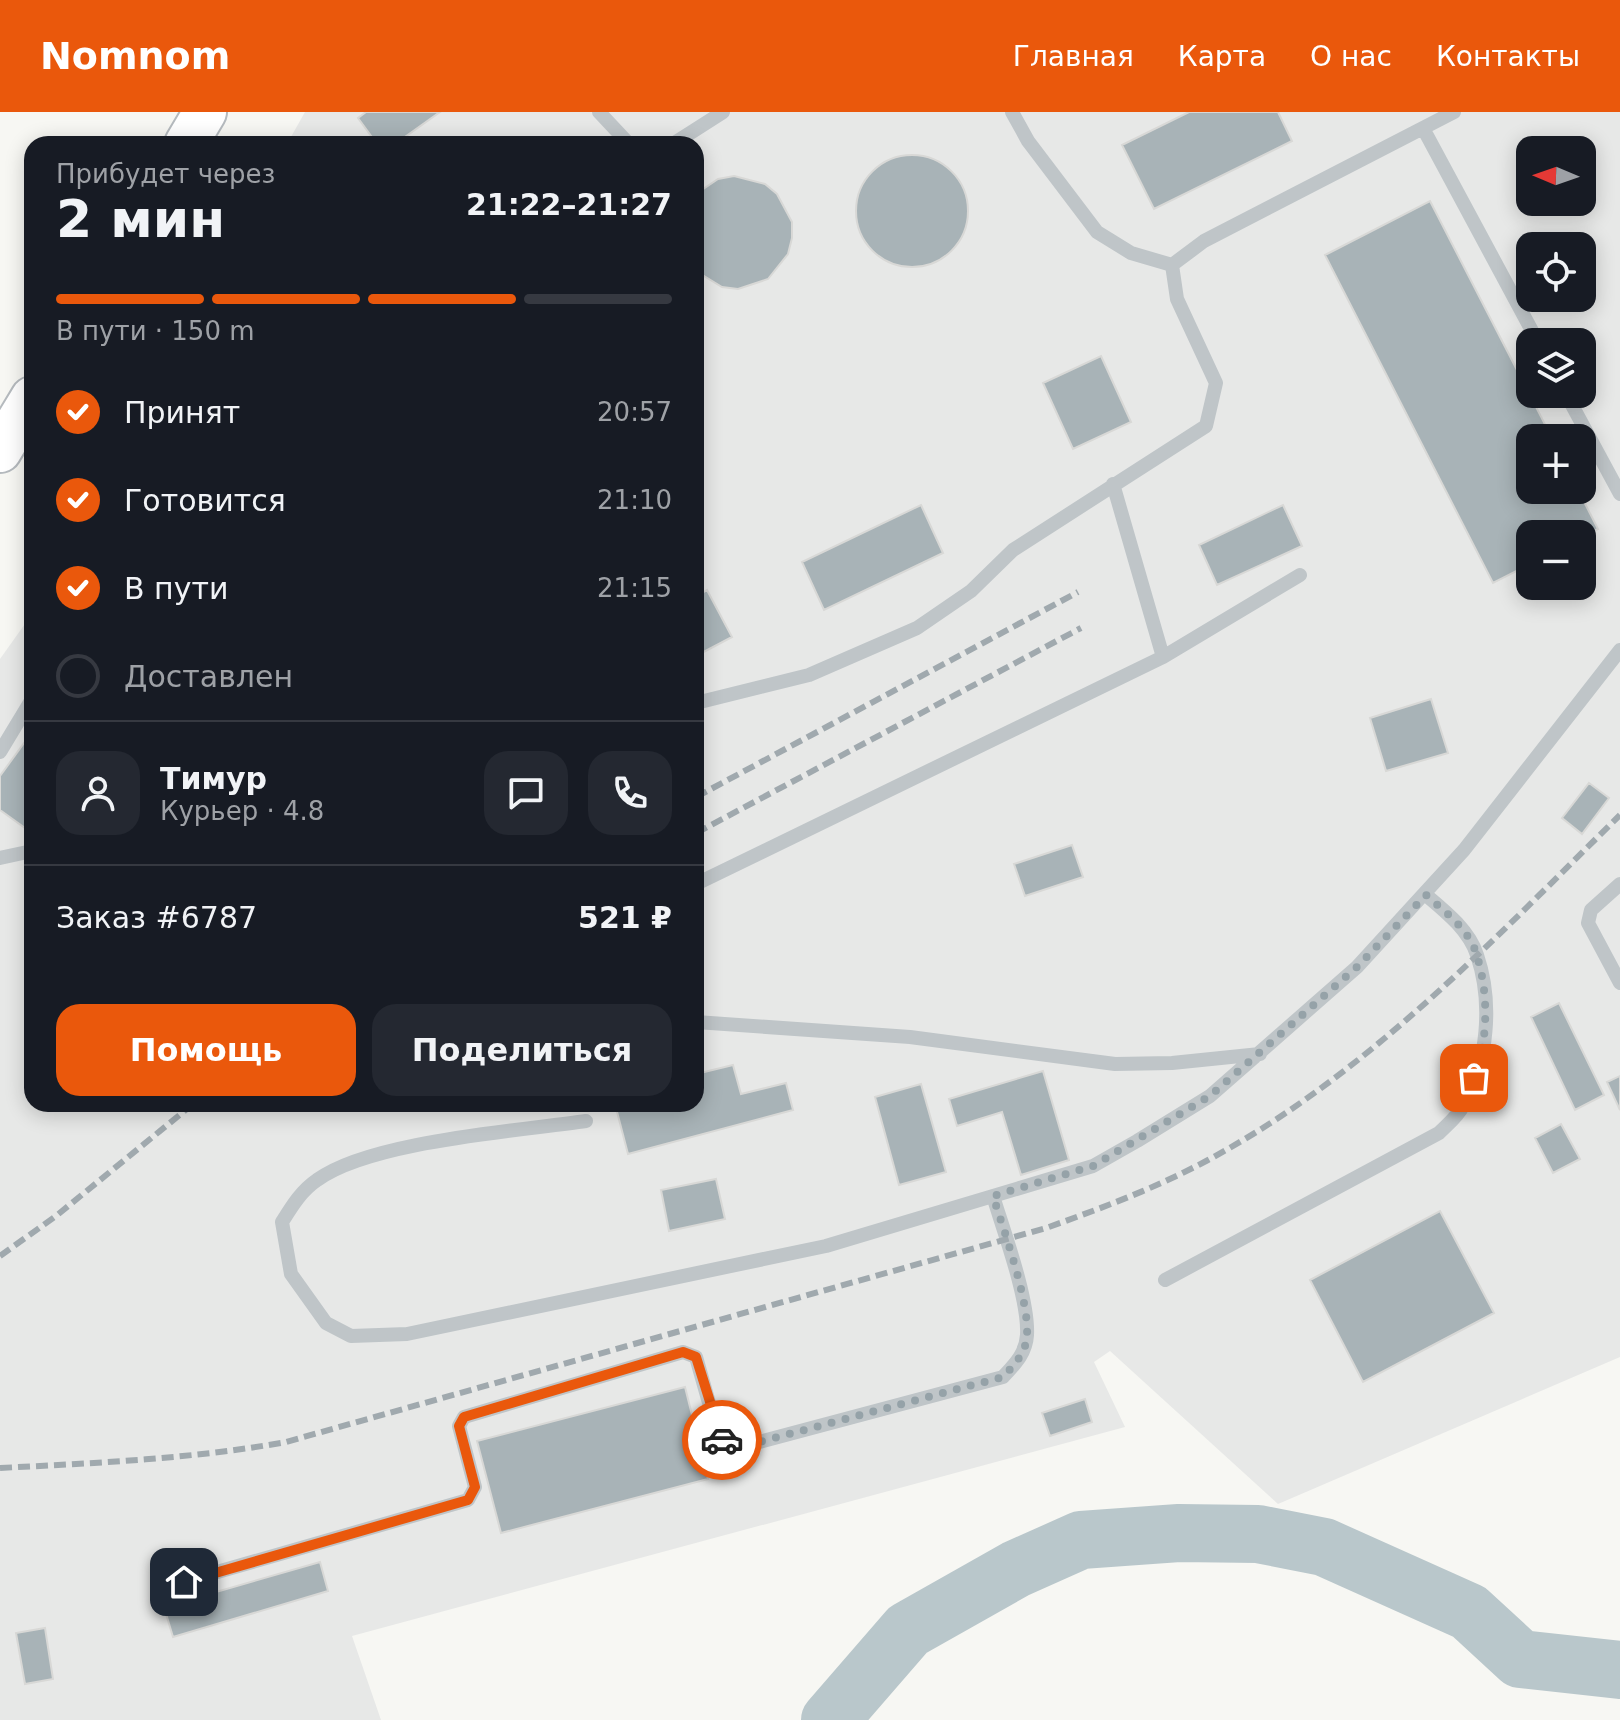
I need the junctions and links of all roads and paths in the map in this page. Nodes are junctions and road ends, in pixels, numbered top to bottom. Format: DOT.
graph roads {
  1 [pos="205,112"];
  2 [pos="599,112"];
  3 [pos="723,112"];
  4 [pos="1012,112"];
  5 [pos="1454,112"];
  6 [pos="1424,130"];
  7 [pos="191,136"];
  8 [pos="622,136"];
  9 [pos="686,136"];
  10 [pos="1172,265"];
  11 [pos="1530,328"];
  12 [pos="1574,408"];
  13 [pos="24,411"];
  14 [pos="0,451"];
  15 [pos="1113,484"];
  16 [pos="1620,494"];
  17 [pos="1300,575"];
  18 [pos="1620,650"];
  19 [pos="1163,657"];
  20 [pos="704,701"];
  21 [pos="24,712"];
  22 [pos="0,752"];
  23 [pos="24,853"];
  24 [pos="0,858"];
  25 [pos="704,880"];
  26 [pos="1620,884"];
  27 [pos="1426,895"];
  28 [pos="1620,983"];
  29 [pos="704,1023"];
  30 [pos="1261,1054"];
  31 [pos="586,1121"];
  32 [pos="993,1196"];
  33 [pos="1165,1280"];
  34 [pos="158,1589"];
  1 -- 7 [label="main road"];
  2 -- 8 [label="lane"];
  3 -- 9 [label="lane"];
  4 -- 10 [label="lane"];
  5 -- 6 [label="lane"];
  6 -- 10 [label="lane"];
  6 -- 11 [label="lane"];
  10 -- 15 [label="lane"];
  12 -- 16 [label="lane"];
  13 -- 14 [label="main road"];
  15 -- 19 [label="lane"];
  15 -- 20 [label="lane"];
  17 -- 19 [label="lane"];
  18 -- 27 [label="lane"];
  19 -- 25 [label="lane"];
  21 -- 22 [label="lane"];
  23 -- 24 [label="lane"];
  26 -- 28 [label="lane"];
  27 -- 30 [label="lane"];
  27 -- 33 [label="lane"];
  29 -- 30 [label="lane"];
  30 -- 32 [label="lane"];
  31 -- 32 [label="lane"];
  32 -- 34 [label="lane"];
}
